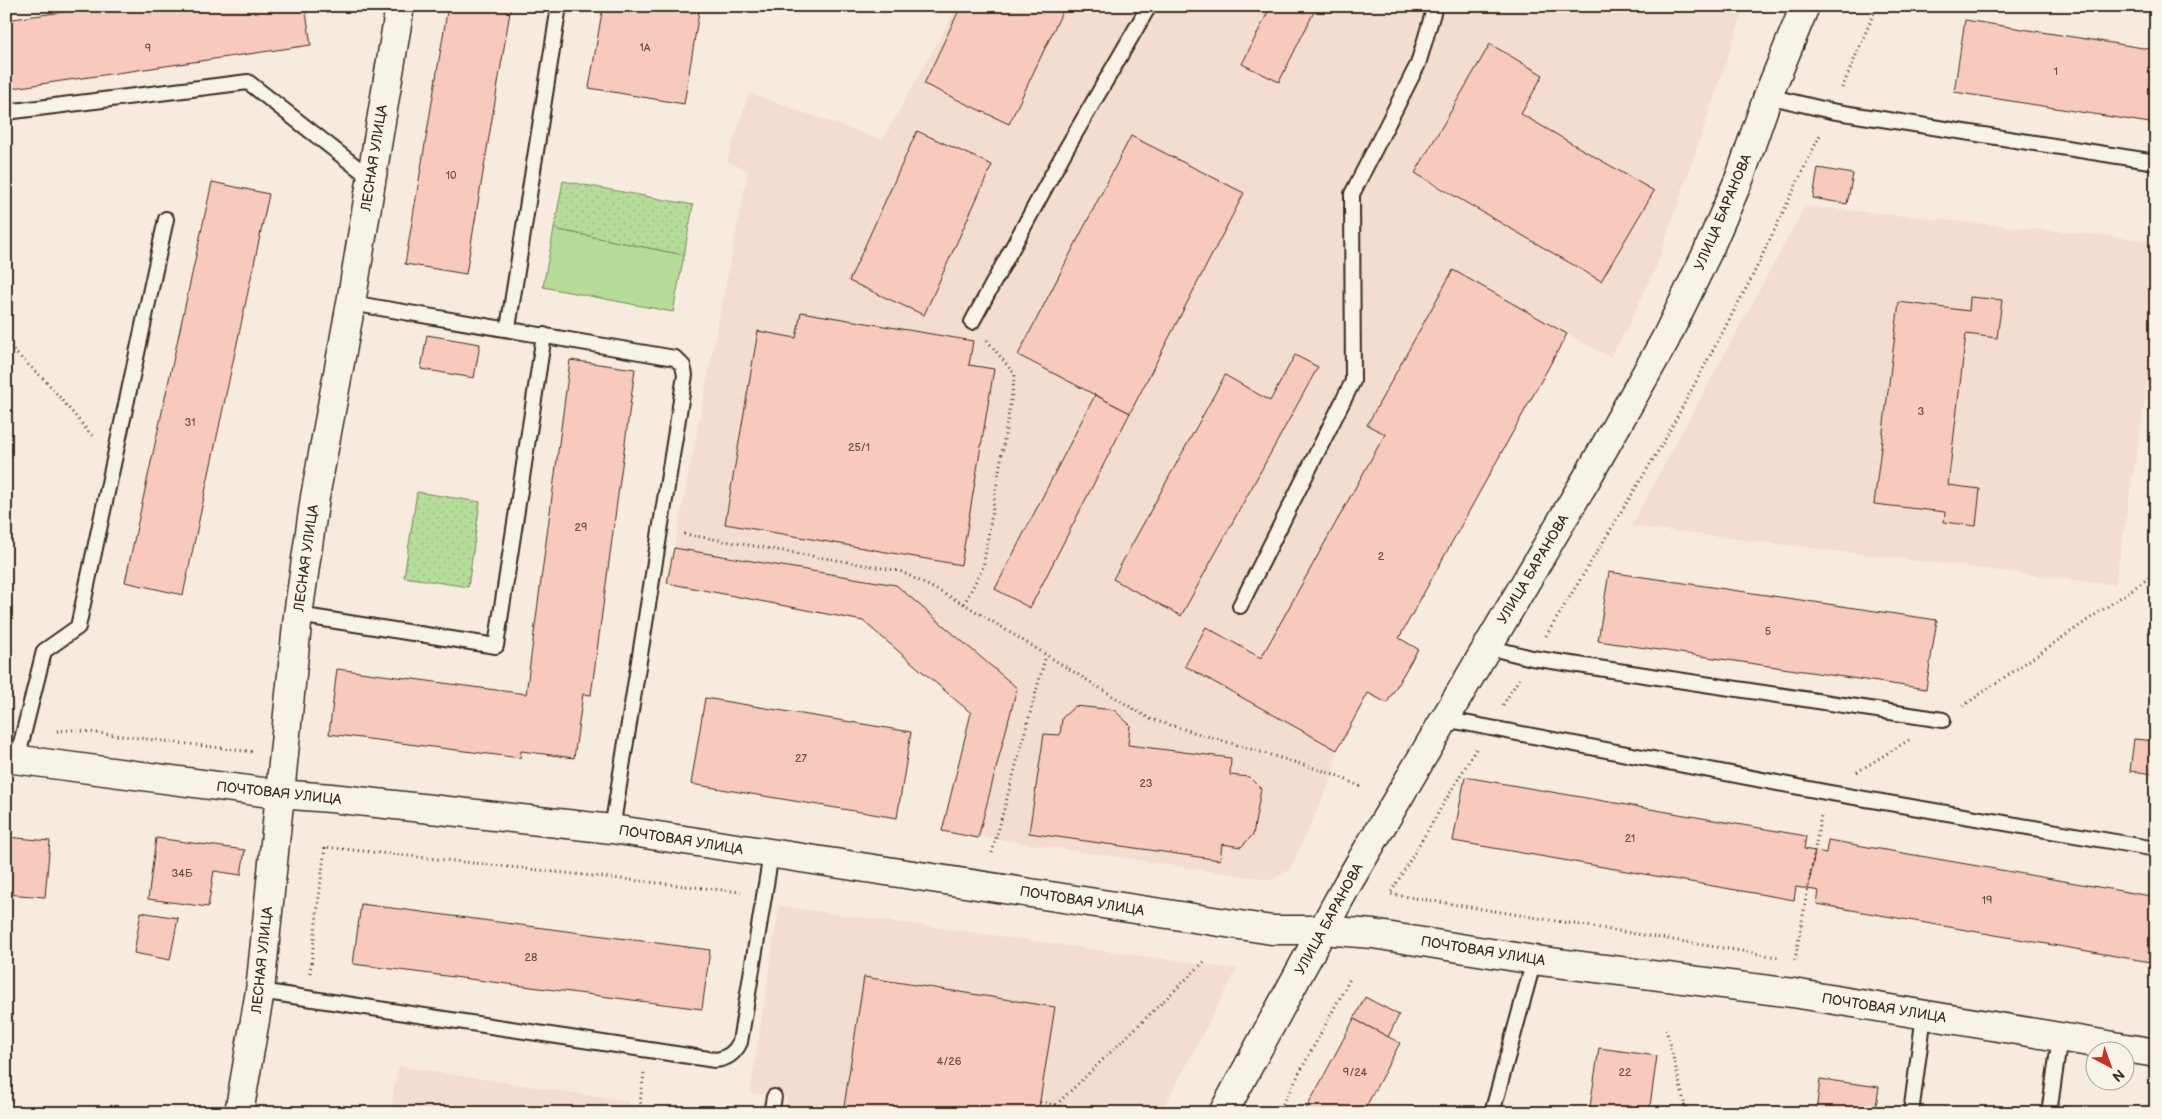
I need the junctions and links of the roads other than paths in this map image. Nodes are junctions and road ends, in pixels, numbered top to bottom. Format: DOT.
graph roads {
  1 [pos="400,6"];
  2 [pos="559,6"];
  3 [pos="1149,6"];
  4 [pos="1435,6"];
  5 [pos="1805,6"];
  6 [pos="1768,96"];
  7 [pos="6,112"];
  8 [pos="2156,162"];
  9 [pos="372,172"];
  10 [pos="166,219"];
  11 [pos="350,302"];
  12 [pos="972,322"];
  13 [pos="508,328"];
  14 [pos="544,335"];
  15 [pos="1240,606"];
  16 [pos="298,615"];
  17 [pos="1487,647"];
  18 [pos="1444,719"];
  19 [pos="1943,720"];
  20 [pos="16,750"];
  21 [pos="278,794"];
  22 [pos="612,829"];
  23 [pos="2156,849"];
  24 [pos="771,854"];
  25 [pos="1322,930"];
  26 [pos="1534,960"];
  27 [pos="260,991"];
  28 [pos="1924,1015"];
  29 [pos="2060,1037"];
  30 [pos="2156,1053"];
  31 [pos="774,1097"];
  32 [pos="239,1113"];
  33 [pos="771,1113"];
  34 [pos="1223,1113"];
  35 [pos="1492,1113"];
  36 [pos="1911,1113"];
  37 [pos="2049,1113"];
  1 -- 9 [label="street, ЛЕСНАЯ УЛИЦА"];
  2 -- 13 [label="lane"];
  3 -- 12 [label="lane"];
  4 -- 15 [label="lane"];
  5 -- 6 [label="street, УЛИЦА БАРАНОВА"];
  6 -- 8 [label="lane"];
  6 -- 17 [label="street, УЛИЦА БАРАНОВА"];
  7 -- 9 [label="lane"];
  9 -- 11 [label="street, ЛЕСНАЯ УЛИЦА"];
  10 -- 20 [label="lane"];
  11 -- 13 [label="lane"];
  11 -- 16 [label="street, ЛЕСНАЯ УЛИЦА"];
  13 -- 14 [label="lane"];
  14 -- 16 [label="lane"];
  14 -- 22 [label="lane"];
  16 -- 21 [label="street, ЛЕСНАЯ УЛИЦА"];
  17 -- 18 [label="street, УЛИЦА БАРАНОВА"];
  17 -- 19 [label="lane"];
  18 -- 23 [label="lane"];
  18 -- 25 [label="street, УЛИЦА БАРАНОВА"];
  20 -- 21 [label="street, ПОЧТОВАЯ УЛИЦА"];
  21 -- 22 [label="street, ПОЧТОВАЯ УЛИЦА"];
  21 -- 27 [label="street, ЛЕСНАЯ УЛИЦА"];
  22 -- 24 [label="street, ПОЧТОВАЯ УЛИЦА"];
  24 -- 25 [label="street, ПОЧТОВАЯ УЛИЦА"];
  24 -- 27 [label="lane"];
  25 -- 26 [label="street, ПОЧТОВАЯ УЛИЦА"];
  25 -- 34 [label="street, УЛИЦА БАРАНОВА"];
  26 -- 28 [label="street, ПОЧТОВАЯ УЛИЦА"];
  26 -- 35 [label="lane"];
  27 -- 32 [label="street, ЛЕСНАЯ УЛИЦА"];
  28 -- 29 [label="street, ПОЧТОВАЯ УЛИЦА"];
  28 -- 36 [label="lane"];
  29 -- 30 [label="street, ПОЧТОВАЯ УЛИЦА"];
  29 -- 37 [label="lane"];
  31 -- 33 [label="lane"];
}
